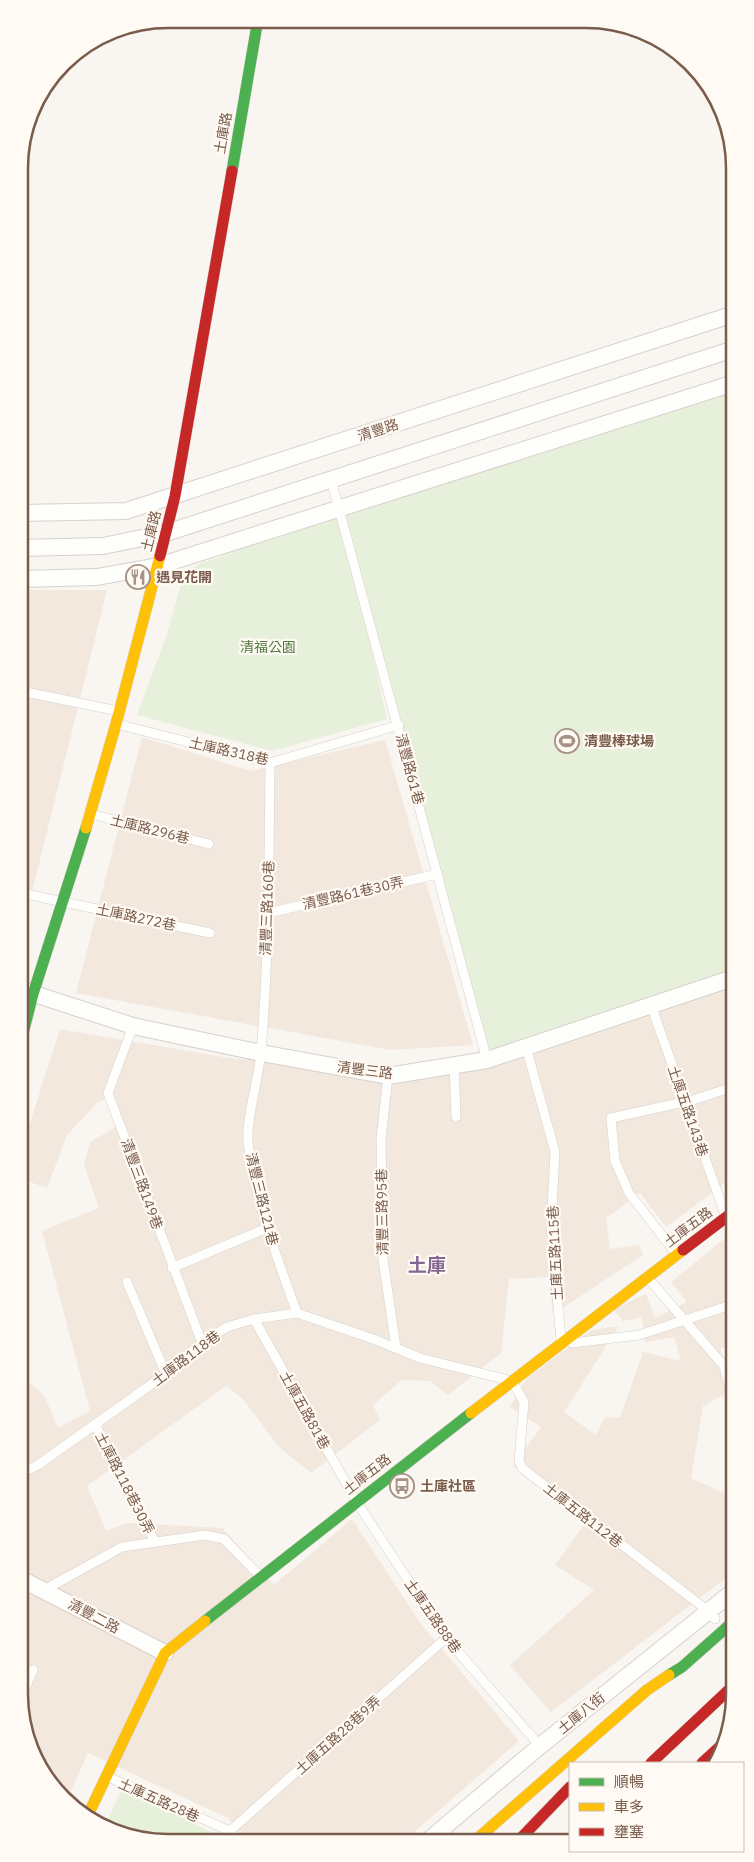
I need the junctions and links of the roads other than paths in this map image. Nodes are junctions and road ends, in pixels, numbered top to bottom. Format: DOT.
graph roads {
  1 [pos="256,28"];
  2 [pos="726,317"];
  3 [pos="726,352"];
  4 [pos="726,386"];
  5 [pos="331,479"];
  6 [pos="175,496"];
  7 [pos="339,507"];
  8 [pos="28,513"];
  9 [pos="166,533"];
  10 [pos="28,548"];
  11 [pos="158,566"];
  12 [pos="28,579"];
  13 [pos="28,692"];
  14 [pos="120,711"];
  15 [pos="116,724"];
  16 [pos="399,725"];
  17 [pos="270,763"];
  18 [pos="90,814"];
  19 [pos="209,844"];
  20 [pos="438,874"];
  21 [pos="28,895"];
  22 [pos="62,902"];
  23 [pos="268,913"];
  24 [pos="210,933"];
  25 [pos="726,980"];
  26 [pos="28,989"];
  27 [pos="28,992"];
  28 [pos="651,1005"];
  29 [pos="133,1026"];
  30 [pos="526,1047"];
  31 [pos="261,1053"];
  32 [pos="487,1060"];
  33 [pos="454,1065"];
  34 [pos="388,1076"];
  35 [pos="726,1089"];
  36 [pos="684,1102"];
  37 [pos="456,1117"];
  38 [pos="726,1204"];
  39 [pos="726,1217"];
  40 [pos="267,1228"];
  41 [pos="677,1254"];
  42 [pos="172,1268"];
  43 [pos="647,1277"];
  44 [pos="127,1282"];
  45 [pos="726,1307"];
  46 [pos="297,1313"];
  47 [pos="254,1319"];
  48 [pos="684,1320"];
  49 [pos="202,1343"];
  50 [pos="561,1344"];
  51 [pos="396,1348"];
  52 [pos="165,1372"];
  53 [pos="726,1374"];
  54 [pos="512,1380"];
  55 [pos="96,1424"];
  56 [pos="28,1470"];
  57 [pos="356,1501"];
  58 [pos="155,1542"];
  59 [pos="260,1576"];
  60 [pos="28,1582"];
  61 [pos="44,1590"];
  62 [pos="726,1599"];
  63 [pos="711,1615"];
  64 [pos="726,1628"];
  65 [pos="446,1638"];
  66 [pos="165,1653"];
  67 [pos="682,1667"];
  68 [pos="33,1670"];
  69 [pos="28,1682"];
  70 [pos="726,1692"];
  71 [pos="655,1700"];
  72 [pos="540,1746"];
  73 [pos="714,1752"];
  74 [pos="652,1762"];
  75 [pos="703,1762"];
  76 [pos="106,1776"];
  77 [pos="569,1788"];
  78 [pos="90,1811"];
  79 [pos="230,1831"];
  80 [pos="232,1834"];
  81 [pos="436,1834"];
  82 [pos="483,1834"];
  83 [pos="525,1834"];
  1 -- 6 [label="main road, 土庫路"];
  2 -- 6 [label="street, 清豐路"];
  3 -- 5 [label="street"];
  4 -- 7 [label="street"];
  5 -- 7 [label="lane, 清豐路61巷"];
  5 -- 9 [label="street"];
  6 -- 8 [label="street, 清豐路"];
  6 -- 9 [label="main road, 土庫路"];
  7 -- 11 [label="street"];
  7 -- 16 [label="lane, 清豐路61巷"];
  9 -- 10 [label="street"];
  9 -- 11 [label="main road, 土庫路"];
  11 -- 12 [label="street"];
  11 -- 14 [label="main road, 土庫路"];
  13 -- 14 [label="lane"];
  14 -- 15 [label="main road, 土庫路"];
  15 -- 17 [label="lane, 土庫路318巷"];
  15 -- 18 [label="main road, 土庫路"];
  16 -- 17 [label="lane, 土庫路318巷"];
  16 -- 20 [label="lane, 清豐路61巷"];
  17 -- 23 [label="lane, 清豐三路160巷"];
  18 -- 19 [label="lane, 土庫路296巷"];
  18 -- 22 [label="main road, 土庫路"];
  20 -- 23 [label="lane, 清豐路61巷30弄"];
  20 -- 32 [label="lane, 清豐路61巷"];
  21 -- 22 [label="lane, 土庫路272巷"];
  22 -- 24 [label="lane, 土庫路272巷"];
  22 -- 26 [label="main road, 土庫路"];
  23 -- 31 [label="lane, 清豐三路160巷"];
  25 -- 28 [label="street, 清豐三路"];
  27 -- 29 [label="street, 清豐三路"];
  28 -- 30 [label="street, 清豐三路"];
  28 -- 36 [label="lane, 土庫五路143巷"];
  29 -- 31 [label="street, 清豐三路"];
  29 -- 42 [label="lane, 清豐三路149巷"];
  30 -- 32 [label="street, 清豐三路"];
  30 -- 50 [label="lane, 土庫五路115巷"];
  31 -- 34 [label="street, 清豐三路"];
  31 -- 40 [label="lane, 清豐三路121巷"];
  32 -- 33 [label="street, 清豐三路"];
  33 -- 34 [label="street, 清豐三路"];
  33 -- 37 [label="lane"];
  34 -- 51 [label="lane, 清豐三路95巷"];
  35 -- 36 [label="lane"];
  36 -- 38 [label="lane, 土庫五路143巷"];
  36 -- 41 [label="lane"];
  39 -- 41 [label="main road, 土庫五路"];
  40 -- 42 [label="lane"];
  40 -- 46 [label="lane, 清豐三路121巷"];
  41 -- 43 [label="main road, 土庫五路"];
  42 -- 49 [label="lane, 清豐三路149巷"];
  43 -- 48 [label="lane"];
  43 -- 50 [label="main road, 土庫五路"];
  44 -- 52 [label="lane"];
  45 -- 48 [label="lane"];
  46 -- 47 [label="lane, 土庫路118巷"];
  46 -- 51 [label="lane, 土庫路118巷"];
  47 -- 49 [label="lane, 土庫路118巷"];
  47 -- 57 [label="lane, 土庫五路81巷"];
  48 -- 50 [label="lane"];
  48 -- 53 [label="lane"];
  49 -- 52 [label="lane, 土庫路118巷"];
  50 -- 54 [label="main road, 土庫五路"];
  51 -- 54 [label="lane, 土庫路118巷"];
  52 -- 55 [label="lane, 土庫路118巷"];
  54 -- 57 [label="main road, 土庫五路"];
  54 -- 63 [label="lane, 土庫五路112巷"];
  55 -- 56 [label="lane, 土庫路118巷"];
  55 -- 58 [label="lane, 土庫路118巷30弄"];
  57 -- 59 [label="main road, 土庫五路"];
  57 -- 65 [label="lane, 土庫五路88巷"];
  58 -- 59 [label="lane"];
  58 -- 61 [label="lane"];
  59 -- 66 [label="main road, 土庫五路"];
  60 -- 61 [label="street, 清豐二路"];
  61 -- 66 [label="street, 清豐二路"];
  62 -- 63 [label="street, 土庫八街"];
  63 -- 72 [label="street, 土庫八街"];
  64 -- 67 [label="main road"];
  65 -- 72 [label="lane, 土庫五路88巷"];
  65 -- 79 [label="lane, 土庫五路28巷9弄"];
  66 -- 76 [label="main road, 土庫五路"];
  67 -- 71 [label="main road"];
  67 -- 82 [label="main road"];
  68 -- 69 [label="lane"];
  70 -- 74 [label="main road"];
  72 -- 81 [label="street, 土庫八街"];
  73 -- 75 [label="main road"];
  76 -- 78 [label="main road, 土庫五路"];
  76 -- 79 [label="lane, 土庫五路28巷"];
  77 -- 83 [label="main road"];
  79 -- 80 [label="lane, 土庫五路28巷"];
}
